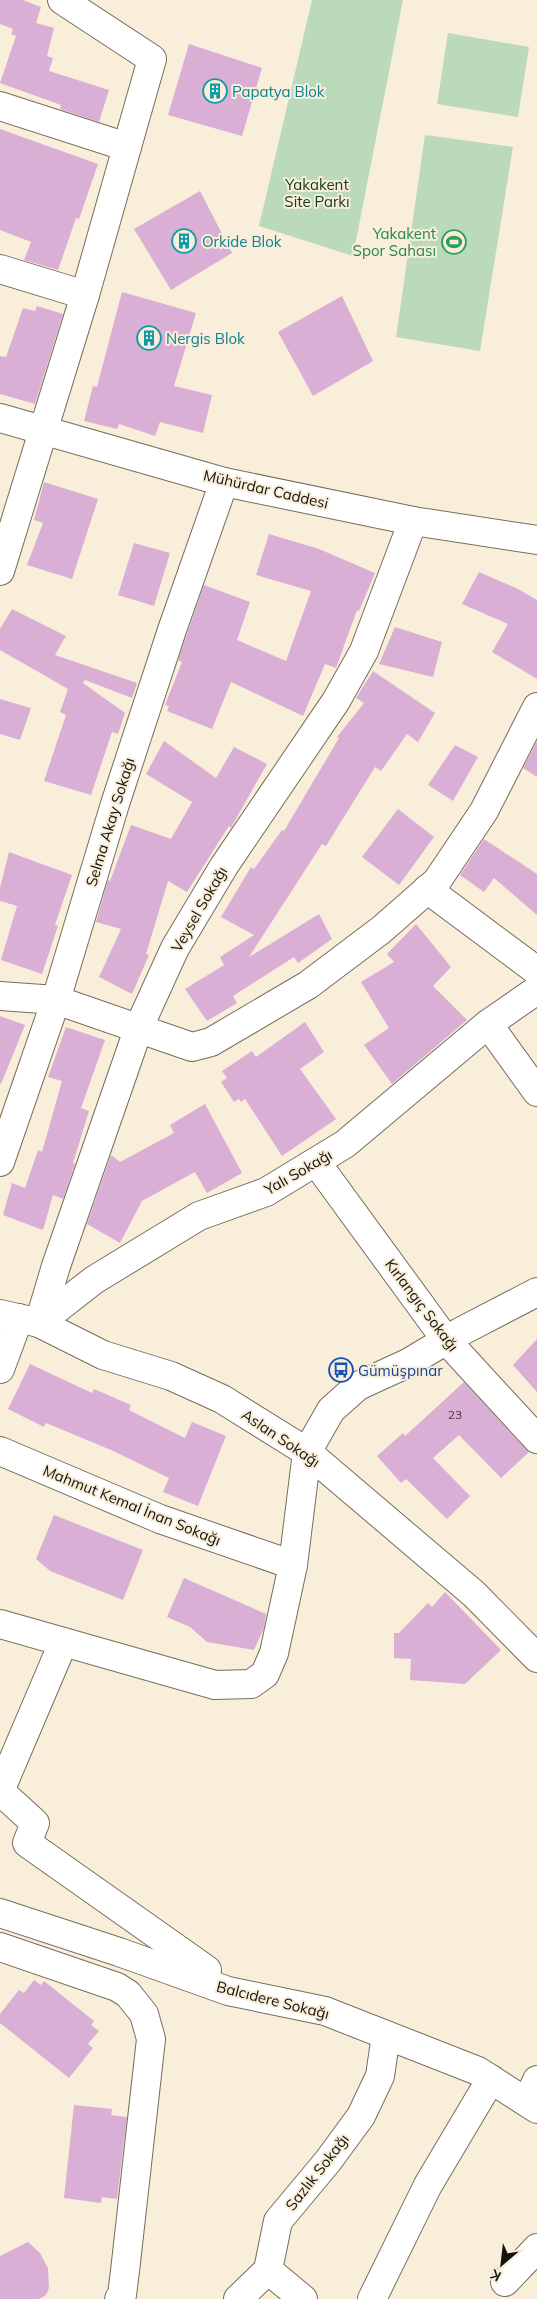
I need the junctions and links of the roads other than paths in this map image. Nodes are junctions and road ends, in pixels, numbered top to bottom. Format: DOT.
graph roads {
  1 [pos="62,0"];
  2 [pos="0,106"];
  3 [pos="127,147"];
  4 [pos="0,269"];
  5 [pos="85,295"];
  6 [pos="0,418"];
  7 [pos="45,430"];
  8 [pos="224,482"];
  9 [pos="413,521"];
  10 [pos="537,540"];
  11 [pos="0,571"];
  12 [pos="537,707"];
  13 [pos="427,890"];
  14 [pos="537,972"];
  15 [pos="537,990"];
  16 [pos="0,996"];
  17 [pos="56,1000"];
  18 [pos="488,1024"];
  19 [pos="139,1027"];
  20 [pos="537,1092"];
  21 [pos="0,1162"];
  22 [pos="316,1162"];
  23 [pos="537,1292"];
  24 [pos="19,1318"];
  25 [pos="446,1340"];
  26 [pos="0,1369"];
  27 [pos="537,1440"];
  28 [pos="0,1452"];
  29 [pos="307,1452"];
  30 [pos="293,1565"];
  31 [pos="0,1624"];
  32 [pos="63,1643"];
  33 [pos="537,1658"];
  34 [pos="0,1913"];
  35 [pos="0,1947"];
  36 [pos="203,1982"];
  37 [pos="386,2035"];
  38 [pos="490,2079"];
  39 [pos="534,2097"];
  40 [pos="537,2248"];
  41 [pos="268,2270"];
  42 [pos="505,2282"];
  43 [pos="118,2299"];
  44 [pos="238,2299"];
  45 [pos="303,2299"];
  46 [pos="372,2299"];
  1 -- 3 [label="street"];
  2 -- 3 [label="street"];
  3 -- 5 [label="street"];
  4 -- 5 [label="street"];
  5 -- 7 [label="street"];
  6 -- 7 [label="street, Mühürdar Caddesi"];
  7 -- 8 [label="street, Mühürdar Caddesi"];
  7 -- 11 [label="street"];
  8 -- 9 [label="street, Mühürdar Caddesi"];
  8 -- 17 [label="street, Selma Akay Sokağı"];
  9 -- 10 [label="street, Mühürdar Caddesi"];
  9 -- 19 [label="street, Veysel Sokağı"];
  12 -- 13 [label="street"];
  13 -- 14 [label="street"];
  13 -- 19 [label="street"];
  15 -- 18 [label="street, Yalı Sokağı"];
  16 -- 17 [label="street"];
  17 -- 19 [label="street"];
  17 -- 21 [label="street, Selma Akay Sokağı"];
  18 -- 20 [label="street"];
  18 -- 22 [label="street, Yalı Sokağı"];
  19 -- 24 [label="street, Veysel Sokağı"];
  22 -- 24 [label="street, Yalı Sokağı"];
  22 -- 25 [label="street, Kırlangıç Sokağı"];
  23 -- 25 [label="street"];
  24 -- 26 [label="street, Veysel Sokağı"];
  24 -- 29 [label="street, Aslan Sokağı"];
  25 -- 27 [label="street, Kırlangıç Sokağı"];
  25 -- 29 [label="street"];
  28 -- 30 [label="street, Mahmut Kemal İnan Sokağı"];
  29 -- 30 [label="street"];
  29 -- 33 [label="street, Aslan Sokağı"];
  30 -- 32 [label="street"];
  31 -- 32 [label="street"];
  32 -- 36 [label="street"];
  34 -- 36 [label="street, Balcıdere Sokağı"];
  35 -- 43 [label="street"];
  36 -- 37 [label="street, Balcıdere Sokağı"];
  37 -- 38 [label="street, Balcıdere Sokağı"];
  37 -- 41 [label="street, Sazlık Sokağı"];
  38 -- 39 [label="street, Balcıdere Sokağı"];
  38 -- 46 [label="street"];
  40 -- 42 [label="street"];
  41 -- 44 [label="street"];
  41 -- 45 [label="street"];
}
